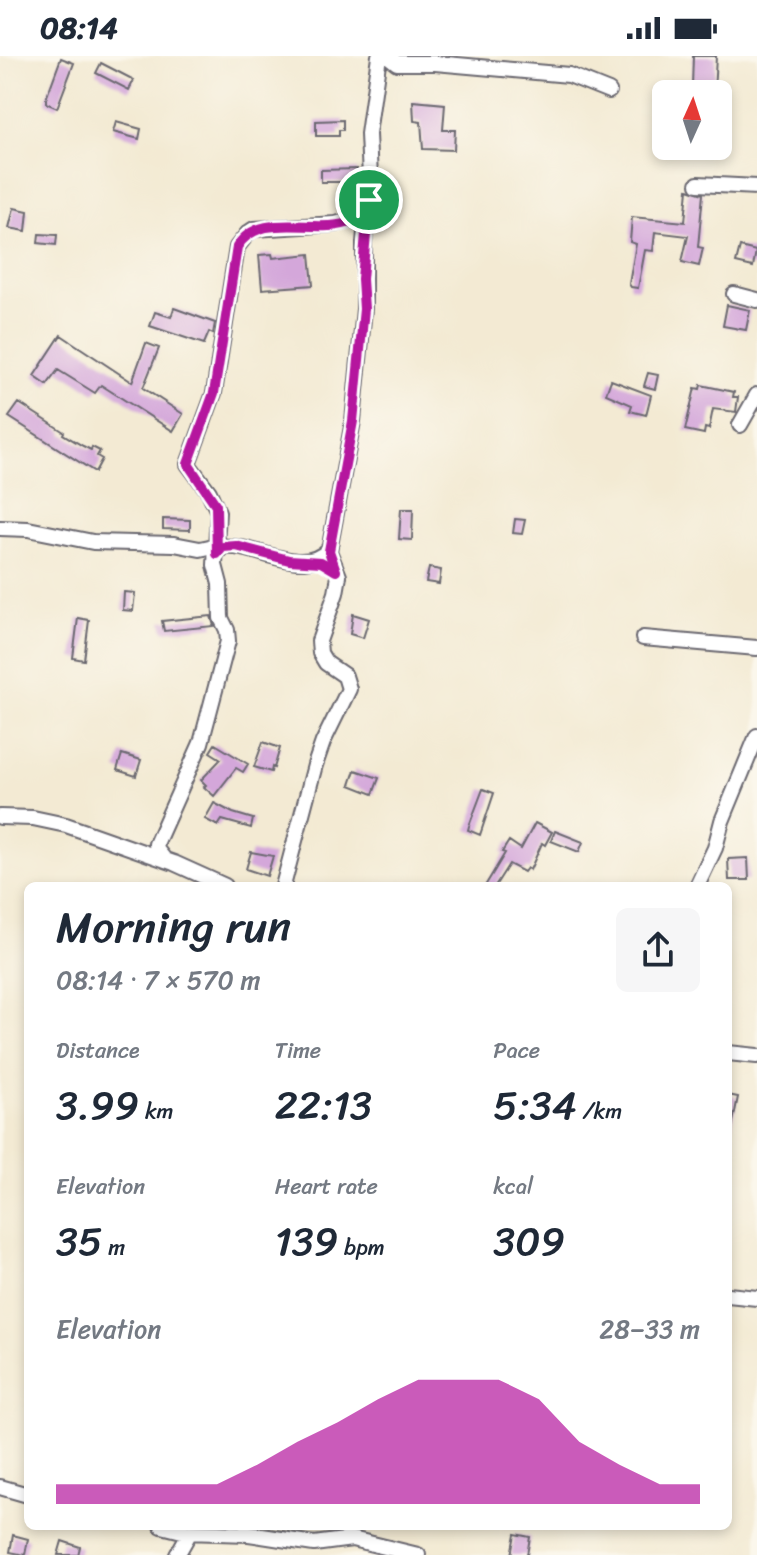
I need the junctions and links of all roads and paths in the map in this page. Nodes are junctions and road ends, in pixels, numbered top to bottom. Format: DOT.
graph roads {
  1 [pos="384,61"];
  2 [pos="609,91"];
  3 [pos="698,184"];
  4 [pos="757,187"];
  5 [pos="369,200"];
  6 [pos="734,294"];
  7 [pos="757,300"];
  8 [pos="757,395"];
  9 [pos="740,425"];
  10 [pos="0,528"];
  11 [pos="219,548"];
  12 [pos="329,549"];
  13 [pos="315,561"];
  14 [pos="336,571"];
  15 [pos="643,638"];
  16 [pos="757,648"];
  17 [pos="757,736"];
  18 [pos="755,750"];
  19 [pos="0,817"];
  20 [pos="151,849"];
  21 [pos="216,882"];
  22 [pos="284,882"];
  23 [pos="699,882"];
  24 [pos="732,1053"];
  25 [pos="757,1056"];
  26 [pos="732,1295"];
  27 [pos="757,1298"];
  28 [pos="0,1487"];
  29 [pos="24,1494"];
  30 [pos="186,1530"];
  31 [pos="218,1530"];
  32 [pos="178,1552"];
  33 [pos="418,1555"];
  1 -- 2 [label="street"];
  1 -- 5 [label="street"];
  3 -- 4 [label="street"];
  5 -- 11 [label="street"];
  5 -- 12 [label="street"];
  6 -- 7 [label="street"];
  8 -- 9 [label="street"];
  10 -- 11 [label="street"];
  11 -- 13 [label="street"];
  11 -- 20 [label="street"];
  12 -- 13 [label="street"];
  12 -- 14 [label="street"];
  13 -- 14 [label="street"];
  14 -- 22 [label="street"];
  15 -- 16 [label="street"];
  17 -- 18 [label="street"];
  18 -- 23 [label="street"];
  19 -- 20 [label="street"];
  20 -- 21 [label="street"];
  24 -- 25 [label="street"];
  26 -- 27 [label="street"];
  28 -- 29 [label="street"];
  30 -- 32 [label="street"];
  31 -- 33 [label="street"];
}
